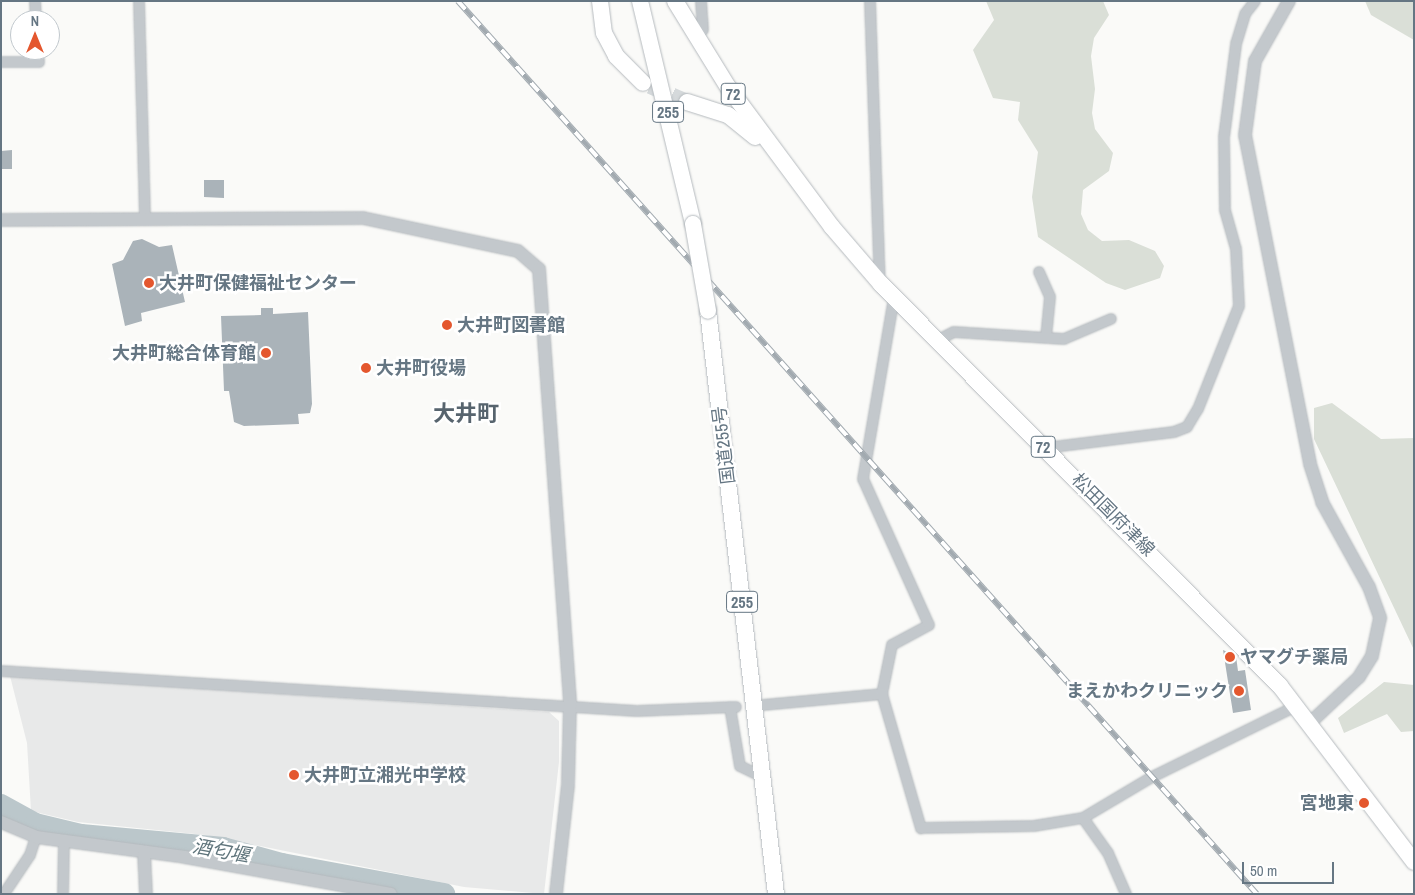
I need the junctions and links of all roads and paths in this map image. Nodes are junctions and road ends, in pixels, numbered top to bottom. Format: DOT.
graph roads {
  1 [pos="139,1"];
  2 [pos="600,1"];
  3 [pos="640,1"];
  4 [pos="675,1"];
  5 [pos="701,1"];
  6 [pos="870,1"];
  7 [pos="1255,1"];
  8 [pos="1289,1"];
  9 [pos="703,30"];
  10 [pos="39,60"];
  11 [pos="1,62"];
  12 [pos="643,83"];
  13 [pos="687,102"];
  14 [pos="798,182"];
  15 [pos="145,219"];
  16 [pos="1,220"];
  17 [pos="1039,272"];
  18 [pos="880,284"];
  19 [pos="894,298"];
  20 [pos="1111,319"];
  21 [pos="1046,338"];
  22 [pos="936,341"];
  23 [pos="1045,448"];
  24 [pos="1,672"];
  25 [pos="882,694"];
  26 [pos="763,705"];
  27 [pos="570,706"];
  28 [pos="1294,707"];
  29 [pos="1309,724"];
  30 [pos="763,777"];
  31 [pos="1084,818"];
  32 [pos="1,822"];
  33 [pos="36,837"];
  34 [pos="64,842"];
  35 [pos="144,852"];
  36 [pos="1414,862"];
  37 [pos="361,891"];
  38 [pos="4,894"];
  39 [pos="63,894"];
  40 [pos="146,894"];
  41 [pos="391,894"];
  42 [pos="556,894"];
  43 [pos="776,894"];
  44 [pos="1126,894"];
  1 -- 15 [label="street"];
  2 -- 12 [label="main road"];
  3 -- 30 [label="main road, 国道255号 / 255, bridge"];
  4 -- 14 [label="main road, 松田国府津線 / 72"];
  5 -- 9 [label="street"];
  6 -- 18 [label="street"];
  7 -- 23 [label="street"];
  8 -- 29 [label="street"];
  10 -- 11 [label="street"];
  13 -- 14 [label="main road, 松田国府津線 / 72"];
  14 -- 18 [label="main road, 松田国府津線 / 72"];
  15 -- 16 [label="street"];
  15 -- 27 [label="street"];
  17 -- 21 [label="street"];
  18 -- 19 [label="main road, 松田国府津線 / 72"];
  19 -- 22 [label="main road, 松田国府津線 / 72"];
  19 -- 25 [label="street"];
  20 -- 21 [label="street"];
  21 -- 22 [label="street"];
  22 -- 23 [label="main road, 松田国府津線 / 72"];
  23 -- 28 [label="main road, 松田国府津線 / 72"];
  24 -- 27 [label="street"];
  25 -- 26 [label="street"];
  25 -- 31 [label="street"];
  27 -- 30 [label="street"];
  27 -- 42 [label="street"];
  28 -- 29 [label="main road, 松田国府津線 / 72"];
  28 -- 31 [label="street"];
  29 -- 36 [label="main road, 松田国府津線 / 72"];
  30 -- 43 [label="main road, 国道255号 / 255"];
  31 -- 44 [label="street"];
  32 -- 33 [label="street"];
  33 -- 34 [label="street"];
  33 -- 38 [label="street"];
  34 -- 35 [label="street"];
  34 -- 39 [label="street"];
  35 -- 37 [label="street"];
  35 -- 40 [label="street"];
  37 -- 41 [label="street"];
}
